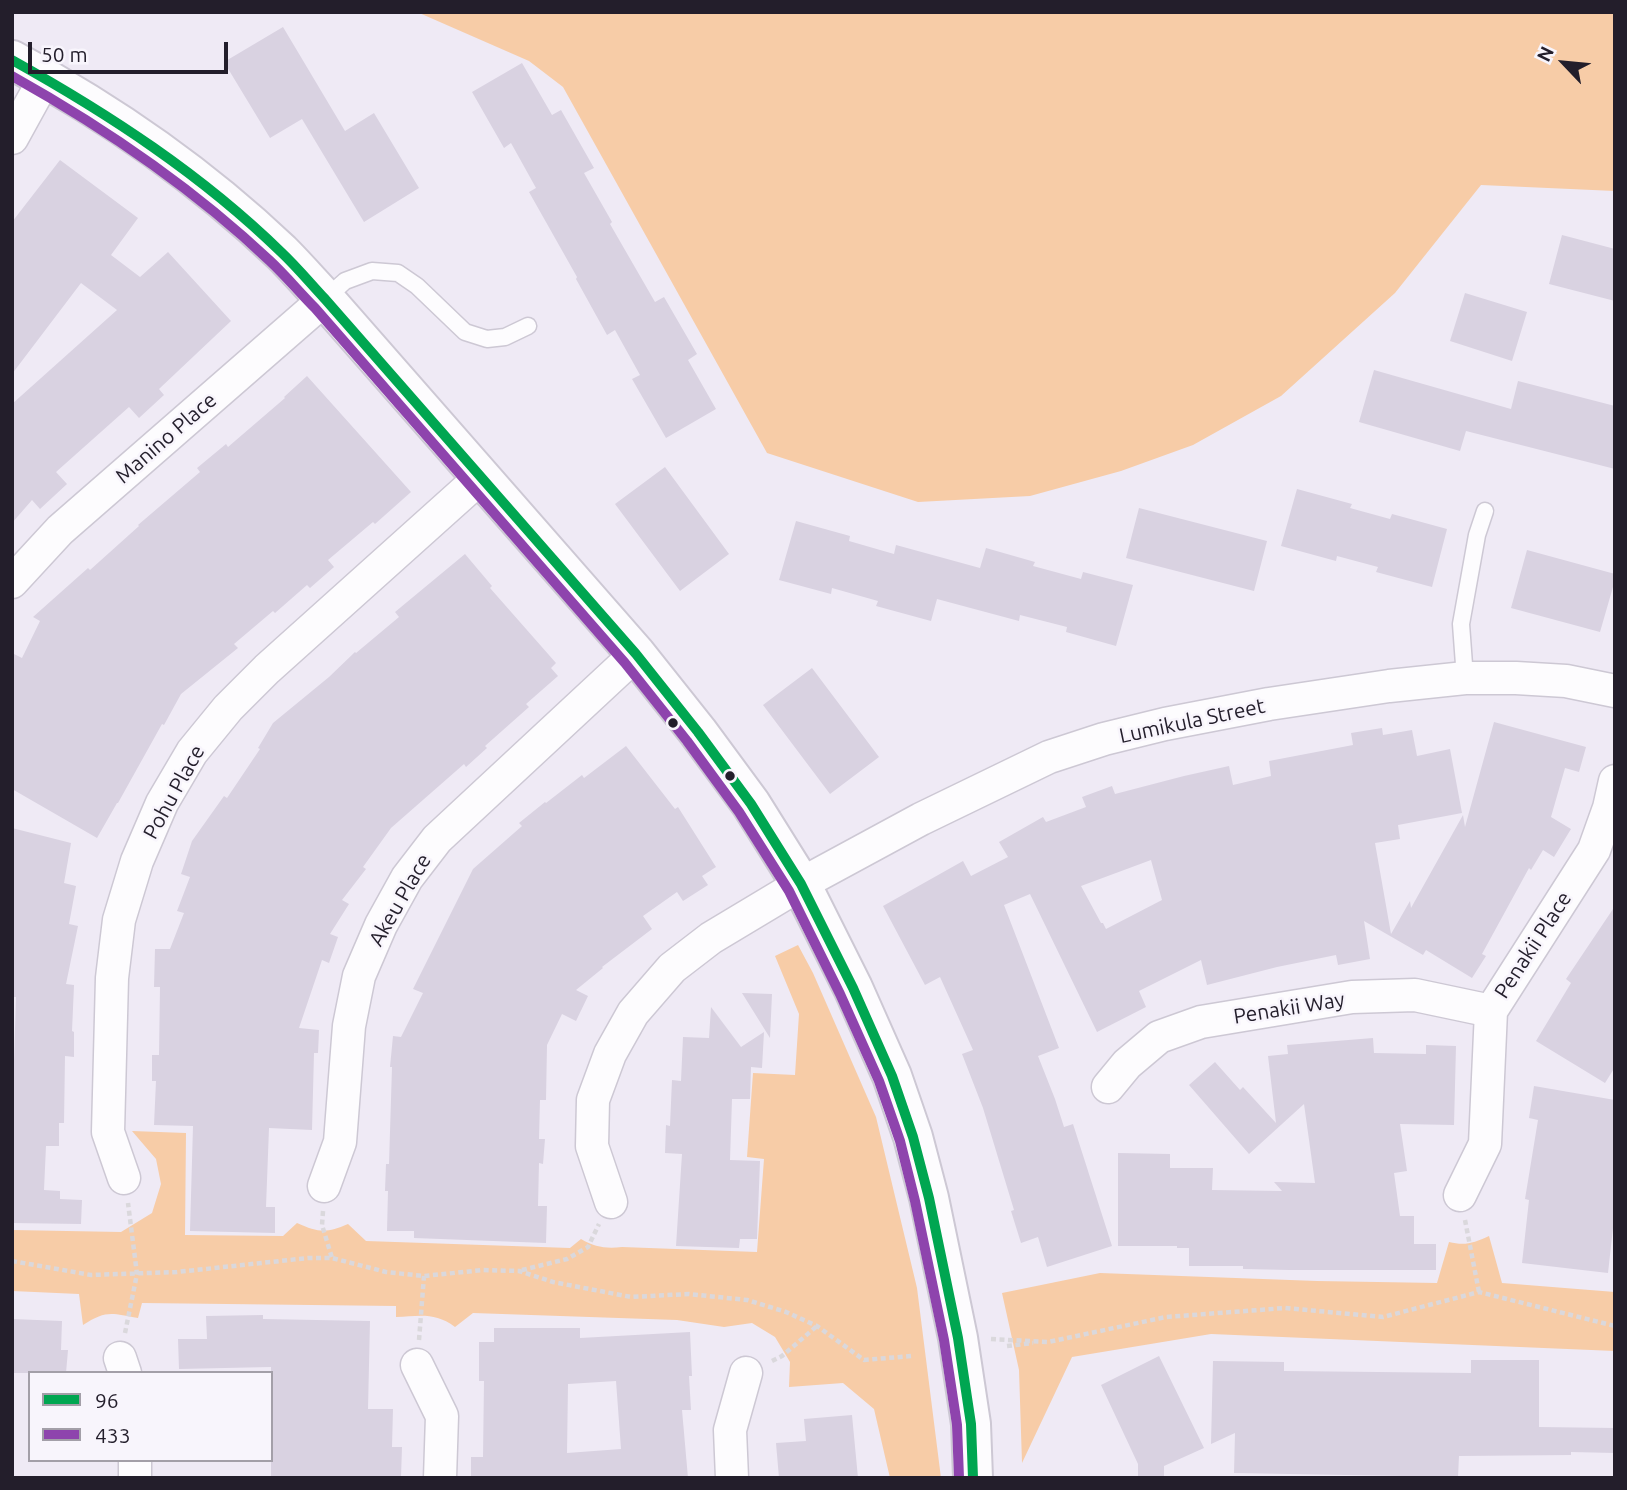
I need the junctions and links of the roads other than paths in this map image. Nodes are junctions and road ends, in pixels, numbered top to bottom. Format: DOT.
graph roads {
  1 [pos="29,69"];
  2 [pos="12,138"];
  3 [pos="325,299"];
  4 [pos="528,326"];
  5 [pos="481,477"];
  6 [pos="1485,511"];
  7 [pos="12,582"];
  8 [pos="636,654"];
  9 [pos="1465,678"];
  10 [pos="1615,691"];
  11 [pos="1615,781"];
  12 [pos="801,884"];
  13 [pos="1491,1011"];
  14 [pos="1108,1087"];
  15 [pos="124,1178"];
  16 [pos="324,1186"];
  17 [pos="1460,1195"];
  18 [pos="611,1202"];
  19 [pos="417,1365"];
  20 [pos="746,1373"];
  21 [pos="440,1478"];
  22 [pos="732,1478"];
  23 [pos="973,1478"];
  1 -- 2 [label="street"];
  1 -- 3 [label="street"];
  3 -- 4 [label="lane"];
  3 -- 5 [label="street"];
  3 -- 7 [label="street, Manino Place"];
  5 -- 8 [label="street"];
  5 -- 15 [label="street, Pohu Place"];
  6 -- 9 [label="lane"];
  8 -- 12 [label="street"];
  8 -- 16 [label="street, Akeu Place"];
  9 -- 10 [label="street, Lumikula Street"];
  9 -- 12 [label="street, Lumikula Street"];
  11 -- 13 [label="street, Penakii Place"];
  12 -- 18 [label="street, Lumikula Street"];
  12 -- 23 [label="street"];
  13 -- 14 [label="street, Penakii Way"];
  13 -- 17 [label="street, Penakii Place"];
  19 -- 21 [label="street"];
  20 -- 22 [label="street"];
}
